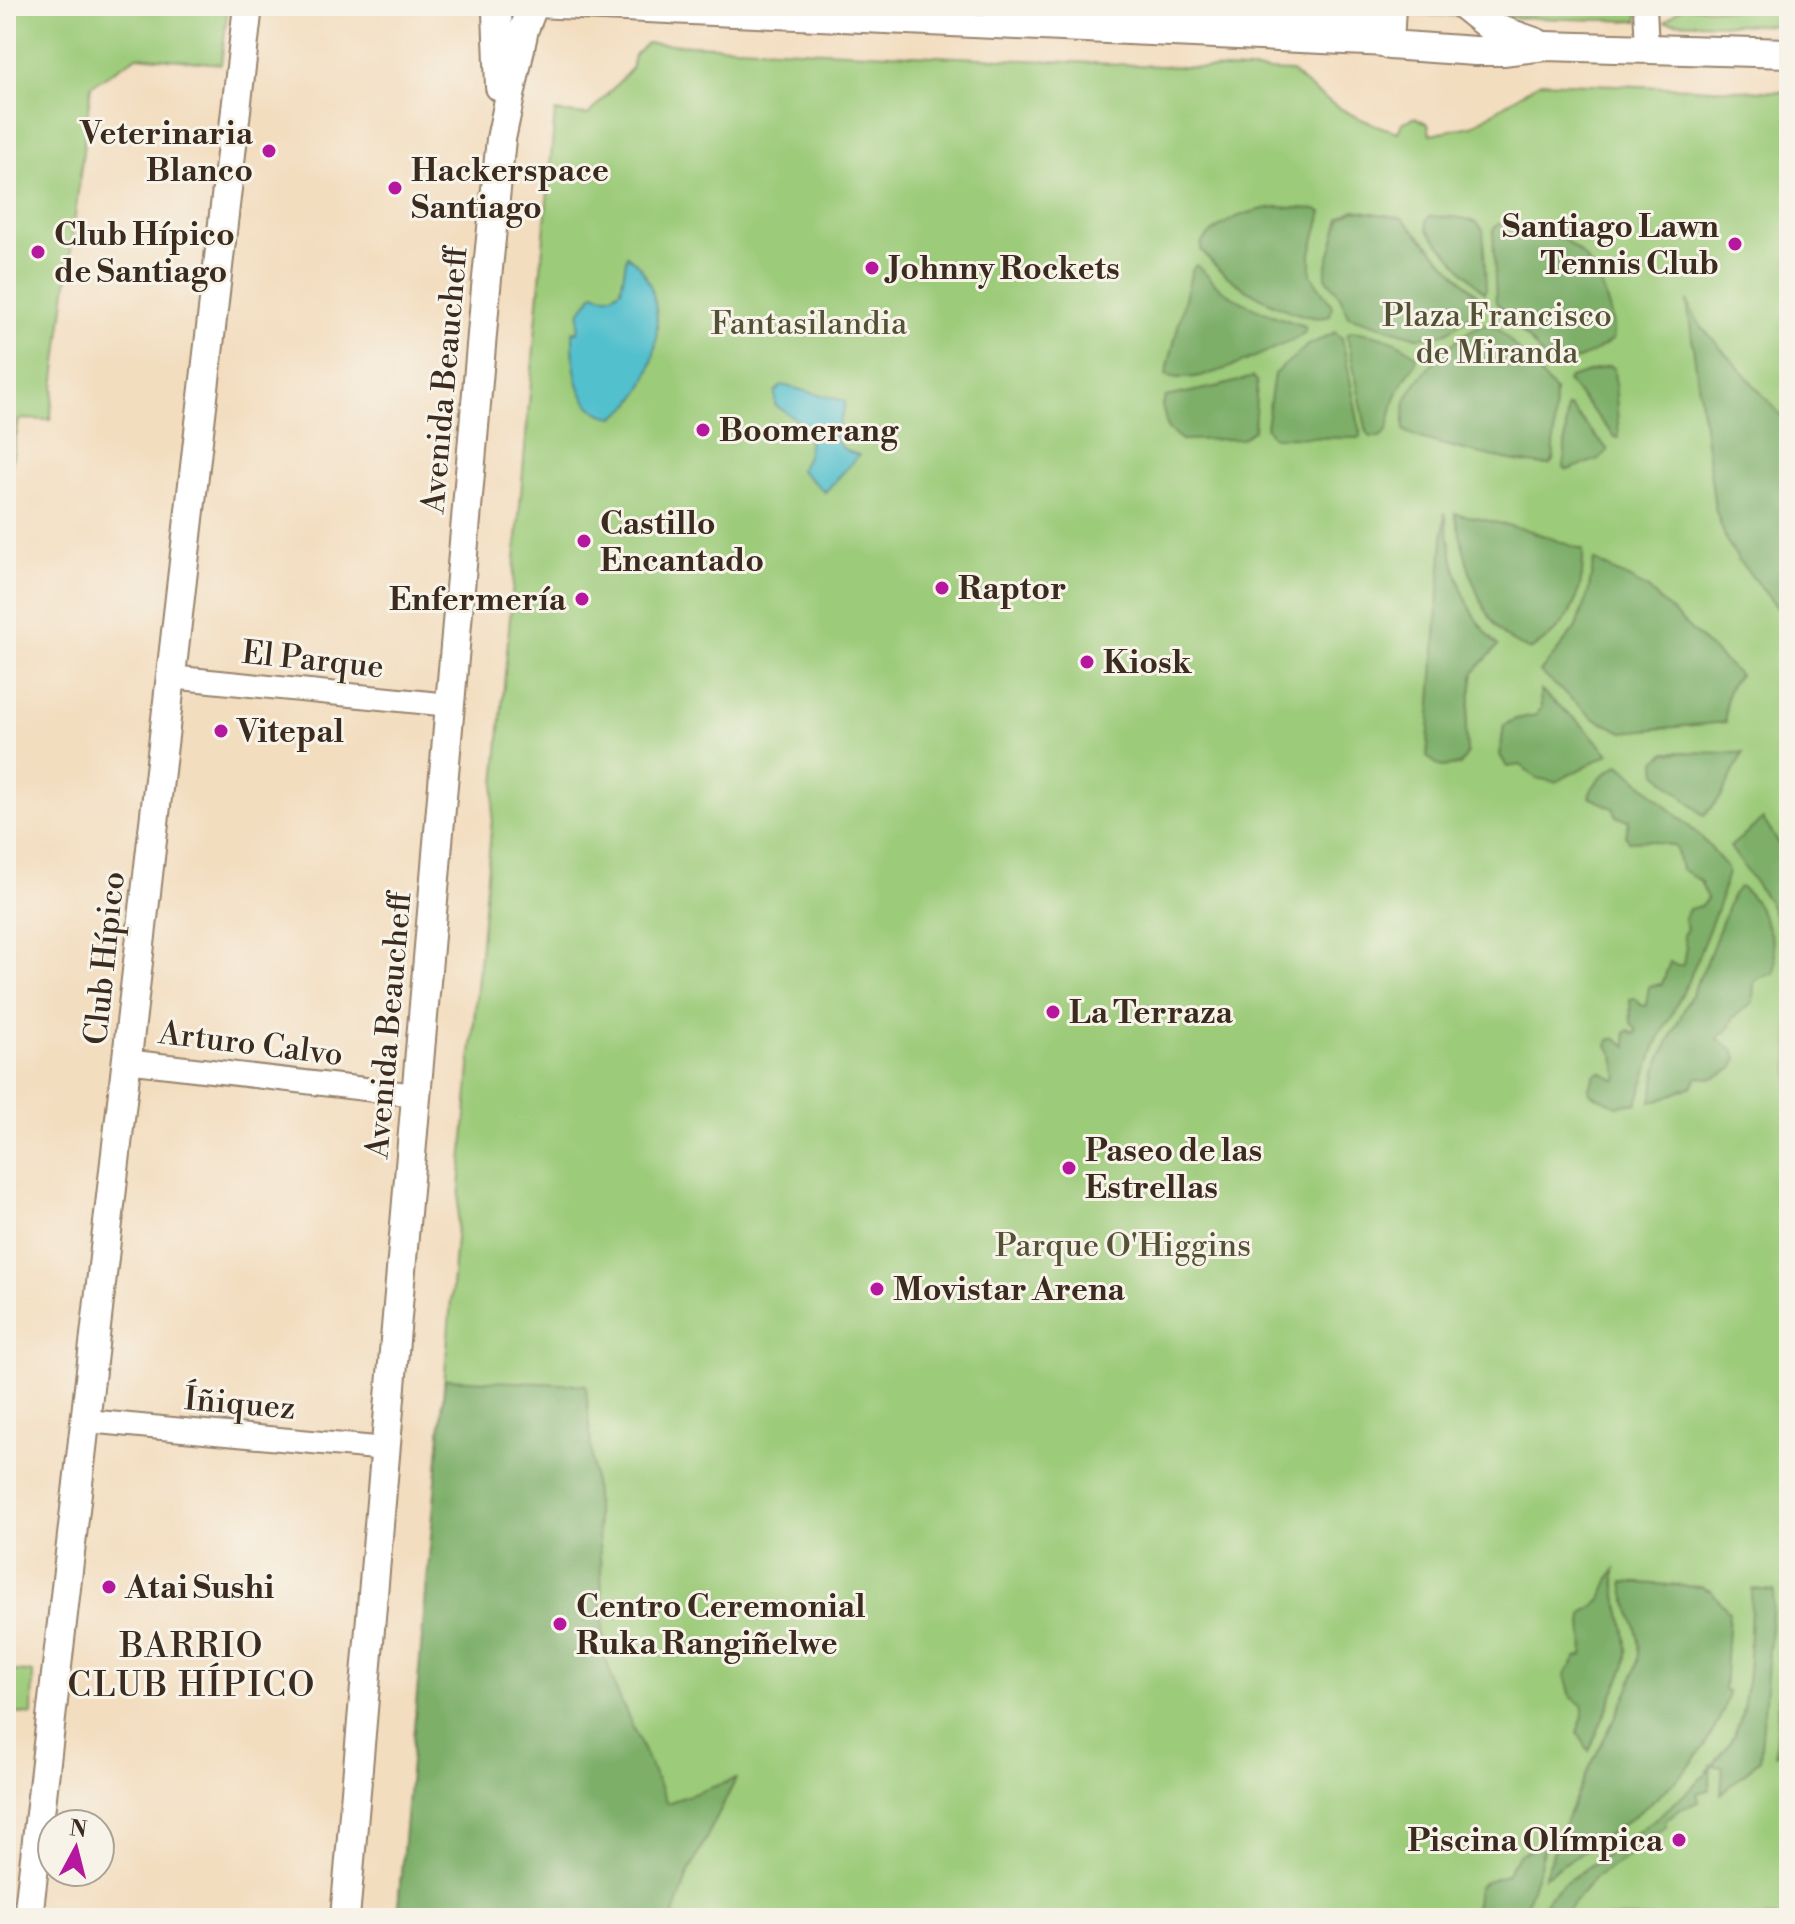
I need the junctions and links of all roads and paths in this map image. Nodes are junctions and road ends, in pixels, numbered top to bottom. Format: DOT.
graph roads {
  1 [pos="248,6"];
  2 [pos="990,6"];
  3 [pos="1464,6"];
  4 [pos="1645,6"];
  5 [pos="495,9"];
  6 [pos="534,9"];
  7 [pos="1390,25"];
  8 [pos="1545,46"];
  9 [pos="1647,49"];
  10 [pos="1789,53"];
  11 [pos="501,139"];
  12 [pos="170,677"];
  13 [pos="450,705"];
  14 [pos="126,1061"];
  15 [pos="416,1095"];
  16 [pos="87,1421"];
  17 [pos="386,1449"];
  18 [pos="28,1918"];
  19 [pos="345,1918"];
  1 -- 12 [label="main road, Club Hípico"];
  2 -- 7 [label="street"];
  3 -- 8 [label="main road"];
  4 -- 9 [label="street"];
  5 -- 6 [label="main road"];
  5 -- 11 [label="main road, Avenida Beaucheff"];
  6 -- 7 [label="street"];
  6 -- 11 [label="main road, Avenida Beaucheff"];
  7 -- 8 [label="main road"];
  8 -- 9 [label="main road"];
  9 -- 10 [label="main road"];
  11 -- 13 [label="main road, Avenida Beaucheff"];
  12 -- 13 [label="street, El Parque"];
  12 -- 14 [label="main road, Club Hípico"];
  13 -- 15 [label="main road, Avenida Beaucheff"];
  14 -- 15 [label="street, Arturo Calvo"];
  14 -- 16 [label="main road, Club Hípico"];
  15 -- 17 [label="main road, Avenida Beaucheff"];
  16 -- 17 [label="street, Íñiquez"];
  16 -- 18 [label="main road, Club Hípico"];
  17 -- 19 [label="main road, Avenida Beaucheff"];
}
